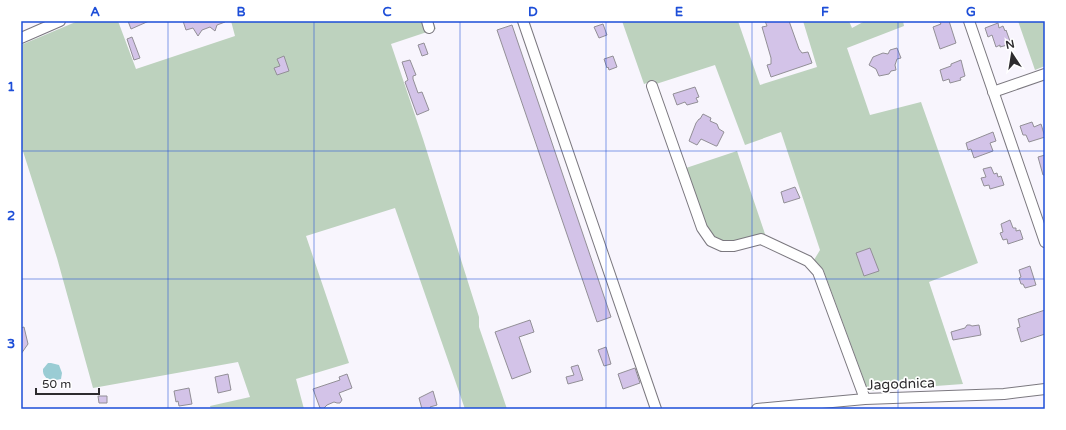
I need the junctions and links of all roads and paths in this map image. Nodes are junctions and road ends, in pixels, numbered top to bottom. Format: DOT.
graph roads {
  1 [pos="60,21"];
  2 [pos="523,21"];
  3 [pos="969,21"];
  4 [pos="21,38"];
  5 [pos="1045,74"];
  6 [pos="652,86"];
  7 [pos="993,92"];
  8 [pos="1042,224"];
  9 [pos="1045,242"];
  10 [pos="1045,389"];
  11 [pos="865,399"];
  12 [pos="654,406"];
  13 [pos="757,409"];
  1 -- 4 [label="street"];
  2 -- 12 [label="street"];
  3 -- 7 [label="street"];
  5 -- 7 [label="street"];
  6 -- 11 [label="street"];
  7 -- 8 [label="street"];
  8 -- 9 [label="street"];
  10 -- 11 [label="street, Jagodnica"];
  11 -- 13 [label="street, Jagodnica"];
}
